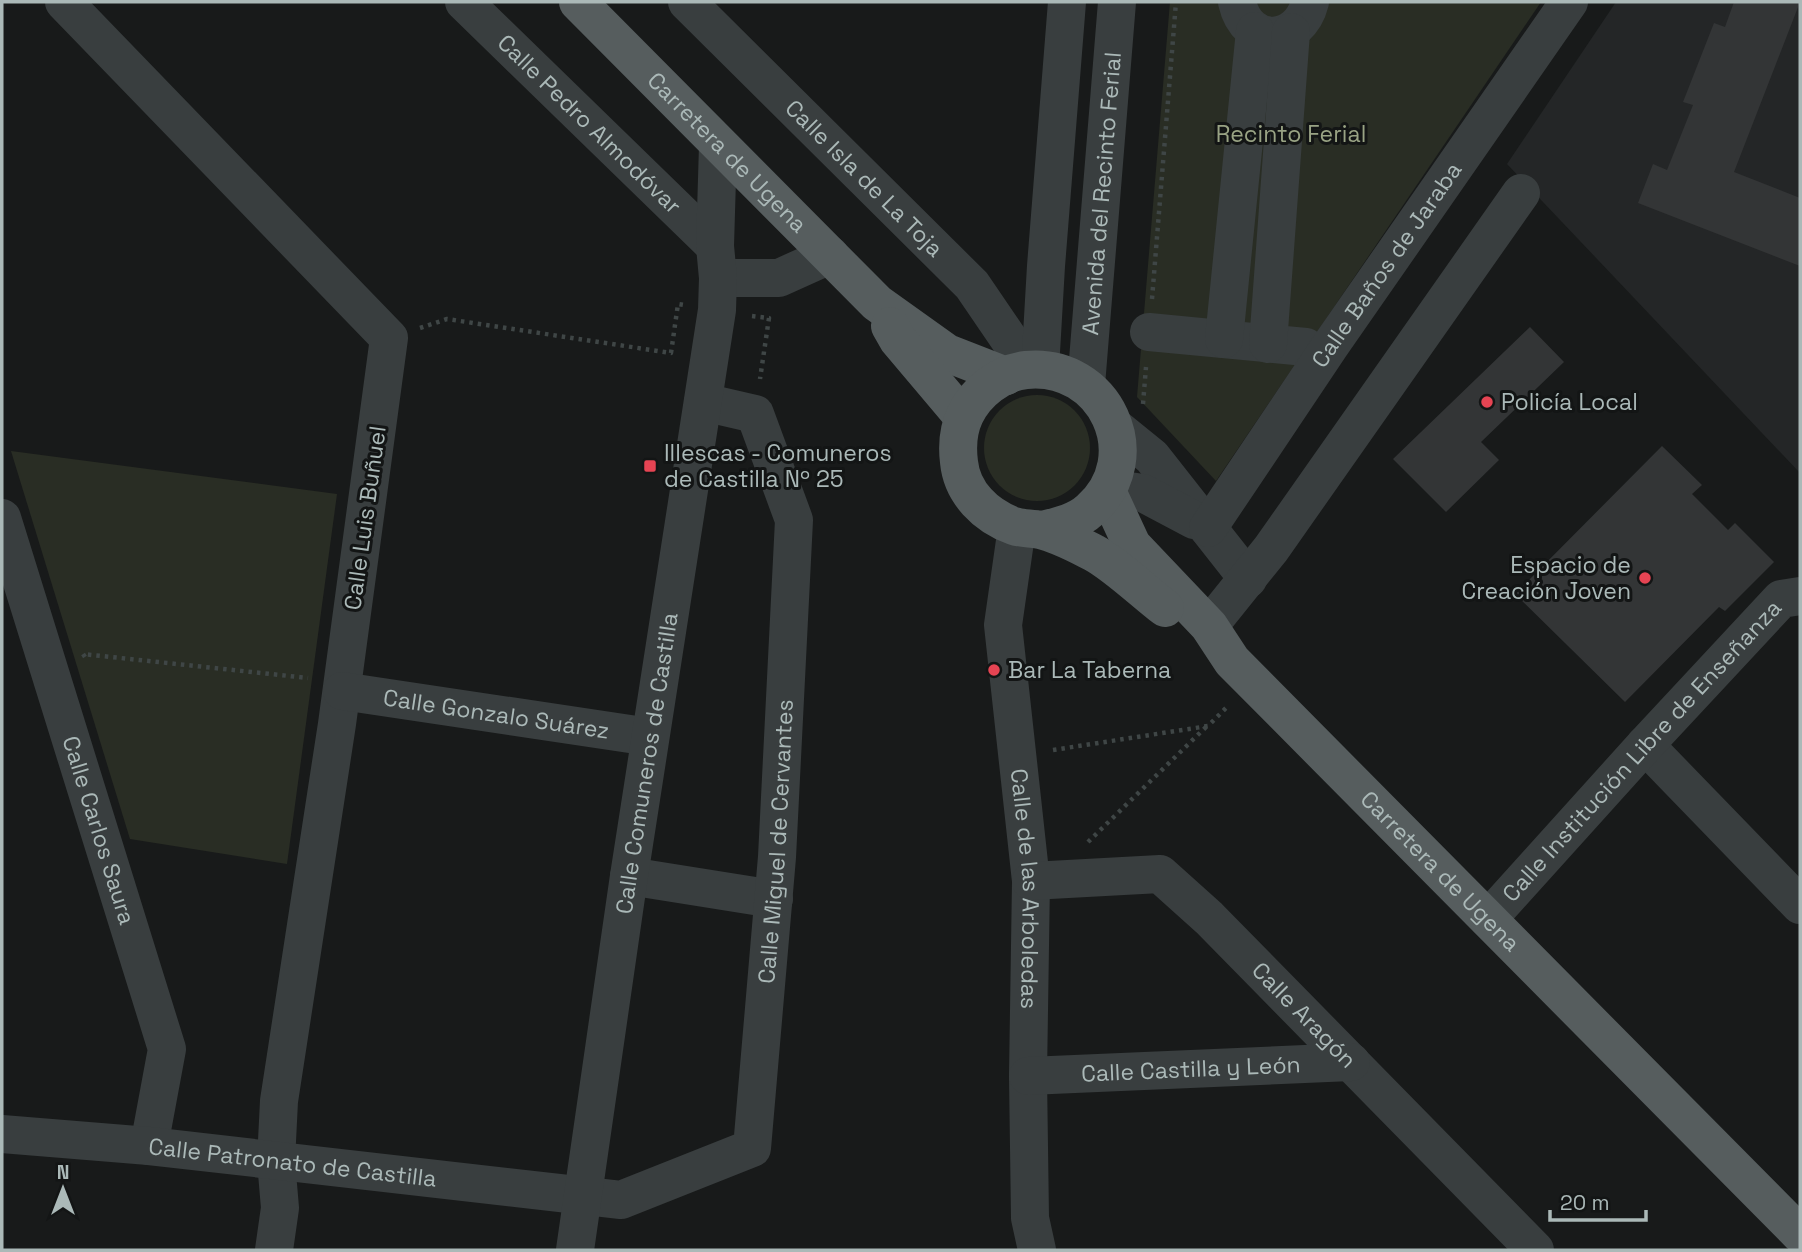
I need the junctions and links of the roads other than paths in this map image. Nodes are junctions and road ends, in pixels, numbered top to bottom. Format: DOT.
graph roads {
  1 [pos="64,2"];
  2 [pos="464,2"];
  3 [pos="578,2"];
  4 [pos="687,2"];
  5 [pos="1067,2"];
  6 [pos="1117,2"];
  7 [pos="1569,2"];
  8 [pos="1273,16"];
  9 [pos="718,145"];
  10 [pos="1521,193"];
  11 [pos="830,255"];
  12 [pos="716,278"];
  13 [pos="877,303"];
  14 [pos="1149,332"];
  15 [pos="1224,339"];
  16 [pos="1268,344"];
  17 [pos="1306,347"];
  18 [pos="1023,372"];
  19 [pos="1086,385"];
  20 [pos="703,402"];
  21 [pos="963,418"];
  22 [pos="1127,437"];
  23 [pos="1108,490"];
  24 [pos="2,519"];
  25 [pos="1208,528"];
  26 [pos="1029,529"];
  27 [pos="1248,579"];
  28 [pos="1800,596"];
  29 [pos="1209,626"];
  30 [pos="1243,672"];
  31 [pos="330,685"];
  32 [pos="650,737"];
  33 [pos="1645,745"];
  34 [pos="629,876"];
  35 [pos="1031,881"];
  36 [pos="774,899"];
  37 [pos="1800,905"];
  38 [pos="1488,919"];
  39 [pos="1351,1062"];
  40 [pos="1028,1076"];
  41 [pos="2,1134"];
  42 [pos="149,1146"];
  43 [pos="276,1161"];
  44 [pos="582,1195"];
  45 [pos="1800,1234"];
  46 [pos="274,1250"];
  47 [pos="575,1250"];
  48 [pos="1037,1250"];
  49 [pos="1535,1250"];
  1 -- 31 [label="street, Calle Luis Buñuel"];
  2 -- 12 [label="street, Calle Pedro Almodóvar"];
  3 -- 9 [label="main road, Carretera de Ugena"];
  4 -- 18 [label="street, Calle Isla de La Toja"];
  5 -- 18 [label="street, Avenida del Recinto Ferial"];
  6 -- 19 [label="street, Avenida del Recinto Ferial"];
  7 -- 25 [label="street, Calle Baños de Jaraba"];
  8 -- 15 [label="street"];
  8 -- 16 [label="street"];
  9 -- 11 [label="main road, Carretera de Ugena"];
  9 -- 12 [label="street, Calle Comuneros de Castilla"];
  10 -- 27 [label="street"];
  11 -- 12 [label="street"];
  11 -- 13 [label="main road, Carretera de Ugena"];
  12 -- 20 [label="street, Calle Comuneros de Castilla"];
  13 -- 18 [label="main road, Carretera de Ugena"];
  13 -- 21 [label="main road, Carretera de Ugena"];
  14 -- 15 [label="street"];
  15 -- 16 [label="street"];
  16 -- 17 [label="street"];
  18 -- 19 [label="main road"];
  18 -- 21 [label="main road"];
  19 -- 22 [label="main road"];
  20 -- 32 [label="street, Calle Comuneros de Castilla"];
  20 -- 36 [label="street, Calle Miguel de Cervantes"];
  21 -- 26 [label="main road"];
  22 -- 23 [label="main road"];
  22 -- 25 [label="street"];
  23 -- 25 [label="street"];
  23 -- 26 [label="main road"];
  23 -- 29 [label="main road, Carretera de Ugena"];
  24 -- 42 [label="street, Calle Carlos Saura"];
  25 -- 27 [label="street"];
  26 -- 30 [label="main road"];
  26 -- 35 [label="street, Calle de las Arboledas"];
  27 -- 29 [label="street"];
  28 -- 33 [label="street, Calle Institución Libre de Enseñanza"];
  29 -- 30 [label="main road, Carretera de Ugena"];
  30 -- 38 [label="main road, Carretera de Ugena"];
  31 -- 32 [label="street, Calle Gonzalo Suárez"];
  31 -- 43 [label="street, Calle Luis Buñuel"];
  32 -- 34 [label="street, Calle Comuneros de Castilla"];
  33 -- 37 [label="street"];
  33 -- 38 [label="street, Calle Institución Libre de Enseñanza"];
  34 -- 36 [label="street"];
  34 -- 44 [label="street, Calle Comuneros de Castilla"];
  35 -- 39 [label="street, Calle Aragón"];
  35 -- 40 [label="street, Calle de las Arboledas"];
  36 -- 44 [label="street, Calle Miguel de Cervantes"];
  38 -- 45 [label="main road, Carretera de Ugena"];
  39 -- 40 [label="street, Calle Castilla y León"];
  39 -- 49 [label="street, Calle Aragón"];
  40 -- 48 [label="street, Calle de las Arboledas"];
  41 -- 42 [label="street, Calle Patronato de Castilla"];
  42 -- 43 [label="street, Calle Patronato de Castilla"];
  43 -- 44 [label="street, Calle Patronato de Castilla"];
  43 -- 46 [label="street, Calle Luis Buñuel"];
  44 -- 47 [label="street, Calle Comuneros de Castilla"];
}
